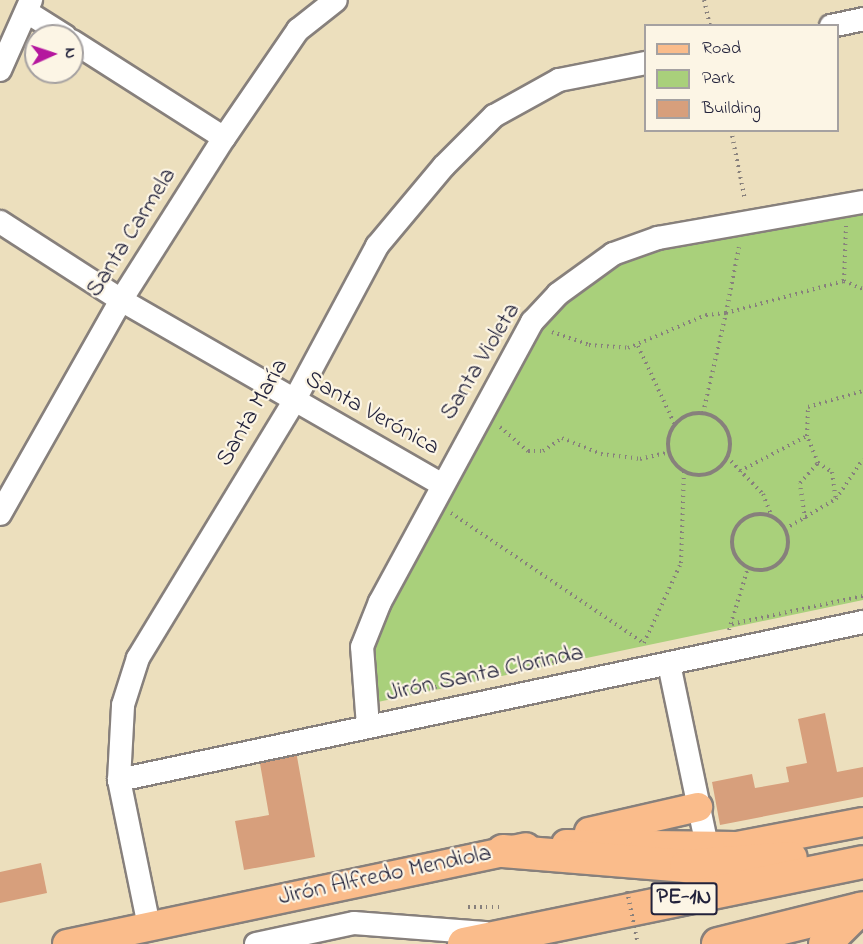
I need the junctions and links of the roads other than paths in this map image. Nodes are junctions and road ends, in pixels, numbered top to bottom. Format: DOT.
graph roads {
  1 [pos="336,0"];
  2 [pos="29,6"];
  3 [pos="863,19"];
  4 [pos="50,24"];
  5 [pos="839,24"];
  6 [pos="84,49"];
  7 [pos="644,63"];
  8 [pos="0,70"];
  9 [pos="224,138"];
  10 [pos="863,202"];
  11 [pos="0,222"];
  12 [pos="121,300"];
  13 [pos="294,401"];
  14 [pos="441,484"];
  15 [pos="0,514"];
  16 [pos="863,622"];
  17 [pos="669,664"];
  18 [pos="368,726"];
  19 [pos="119,780"];
  20 [pos="698,807"];
  21 [pos="863,822"];
  22 [pos="707,846"];
  23 [pos="510,849"];
  24 [pos="863,850"];
  25 [pos="863,862"];
  26 [pos="862,908"];
  27 [pos="149,926"];
  28 [pos="505,935"];
  29 [pos="67,944"];
  30 [pos="256,944"];
  31 [pos="464,944"];
  32 [pos="718,944"];
  33 [pos="825,944"];
  1 -- 9 [label="street, Santa Carmela"];
  2 -- 4 [label="street"];
  2 -- 8 [label="street"];
  3 -- 5 [label="street"];
  6 -- 9 [label="street"];
  7 -- 13 [label="street, Santa María"];
  9 -- 12 [label="street, Santa Carmela"];
  10 -- 14 [label="street, Santa Violeta"];
  11 -- 12 [label="street, Santa Verónica"];
  12 -- 13 [label="street, Santa Verónica"];
  12 -- 15 [label="street, Santa Carmela"];
  13 -- 14 [label="street, Santa Verónica"];
  13 -- 19 [label="street, Santa María"];
  14 -- 18 [label="street, Santa Violeta"];
  16 -- 17 [label="street, Jirón Santa Clorinda"];
  17 -- 18 [label="street, Jirón Santa Clorinda"];
  17 -- 20 [label="street"];
  18 -- 19 [label="street, Jirón Santa Clorinda"];
  19 -- 27 [label="street, Santa María"];
  20 -- 22 [label="street"];
  20 -- 23 [label="main road"];
  21 -- 22 [label="main road, Jirón Alfredo Mendiola"];
  22 -- 23 [label="main road, Jirón Alfredo Mendiola"];
  23 -- 24 [label="highway"];
  23 -- 27 [label="main road, Jirón Alfredo Mendiola"];
  25 -- 28 [label="highway, PE-1N"];
  26 -- 32 [label="highway, PE-1N"];
  26 -- 33 [label="highway"];
  27 -- 29 [label="main road, Jirón Alfredo Mendiola"];
  28 -- 30 [label="street"];
  28 -- 31 [label="highway, PE-1N"];
}
